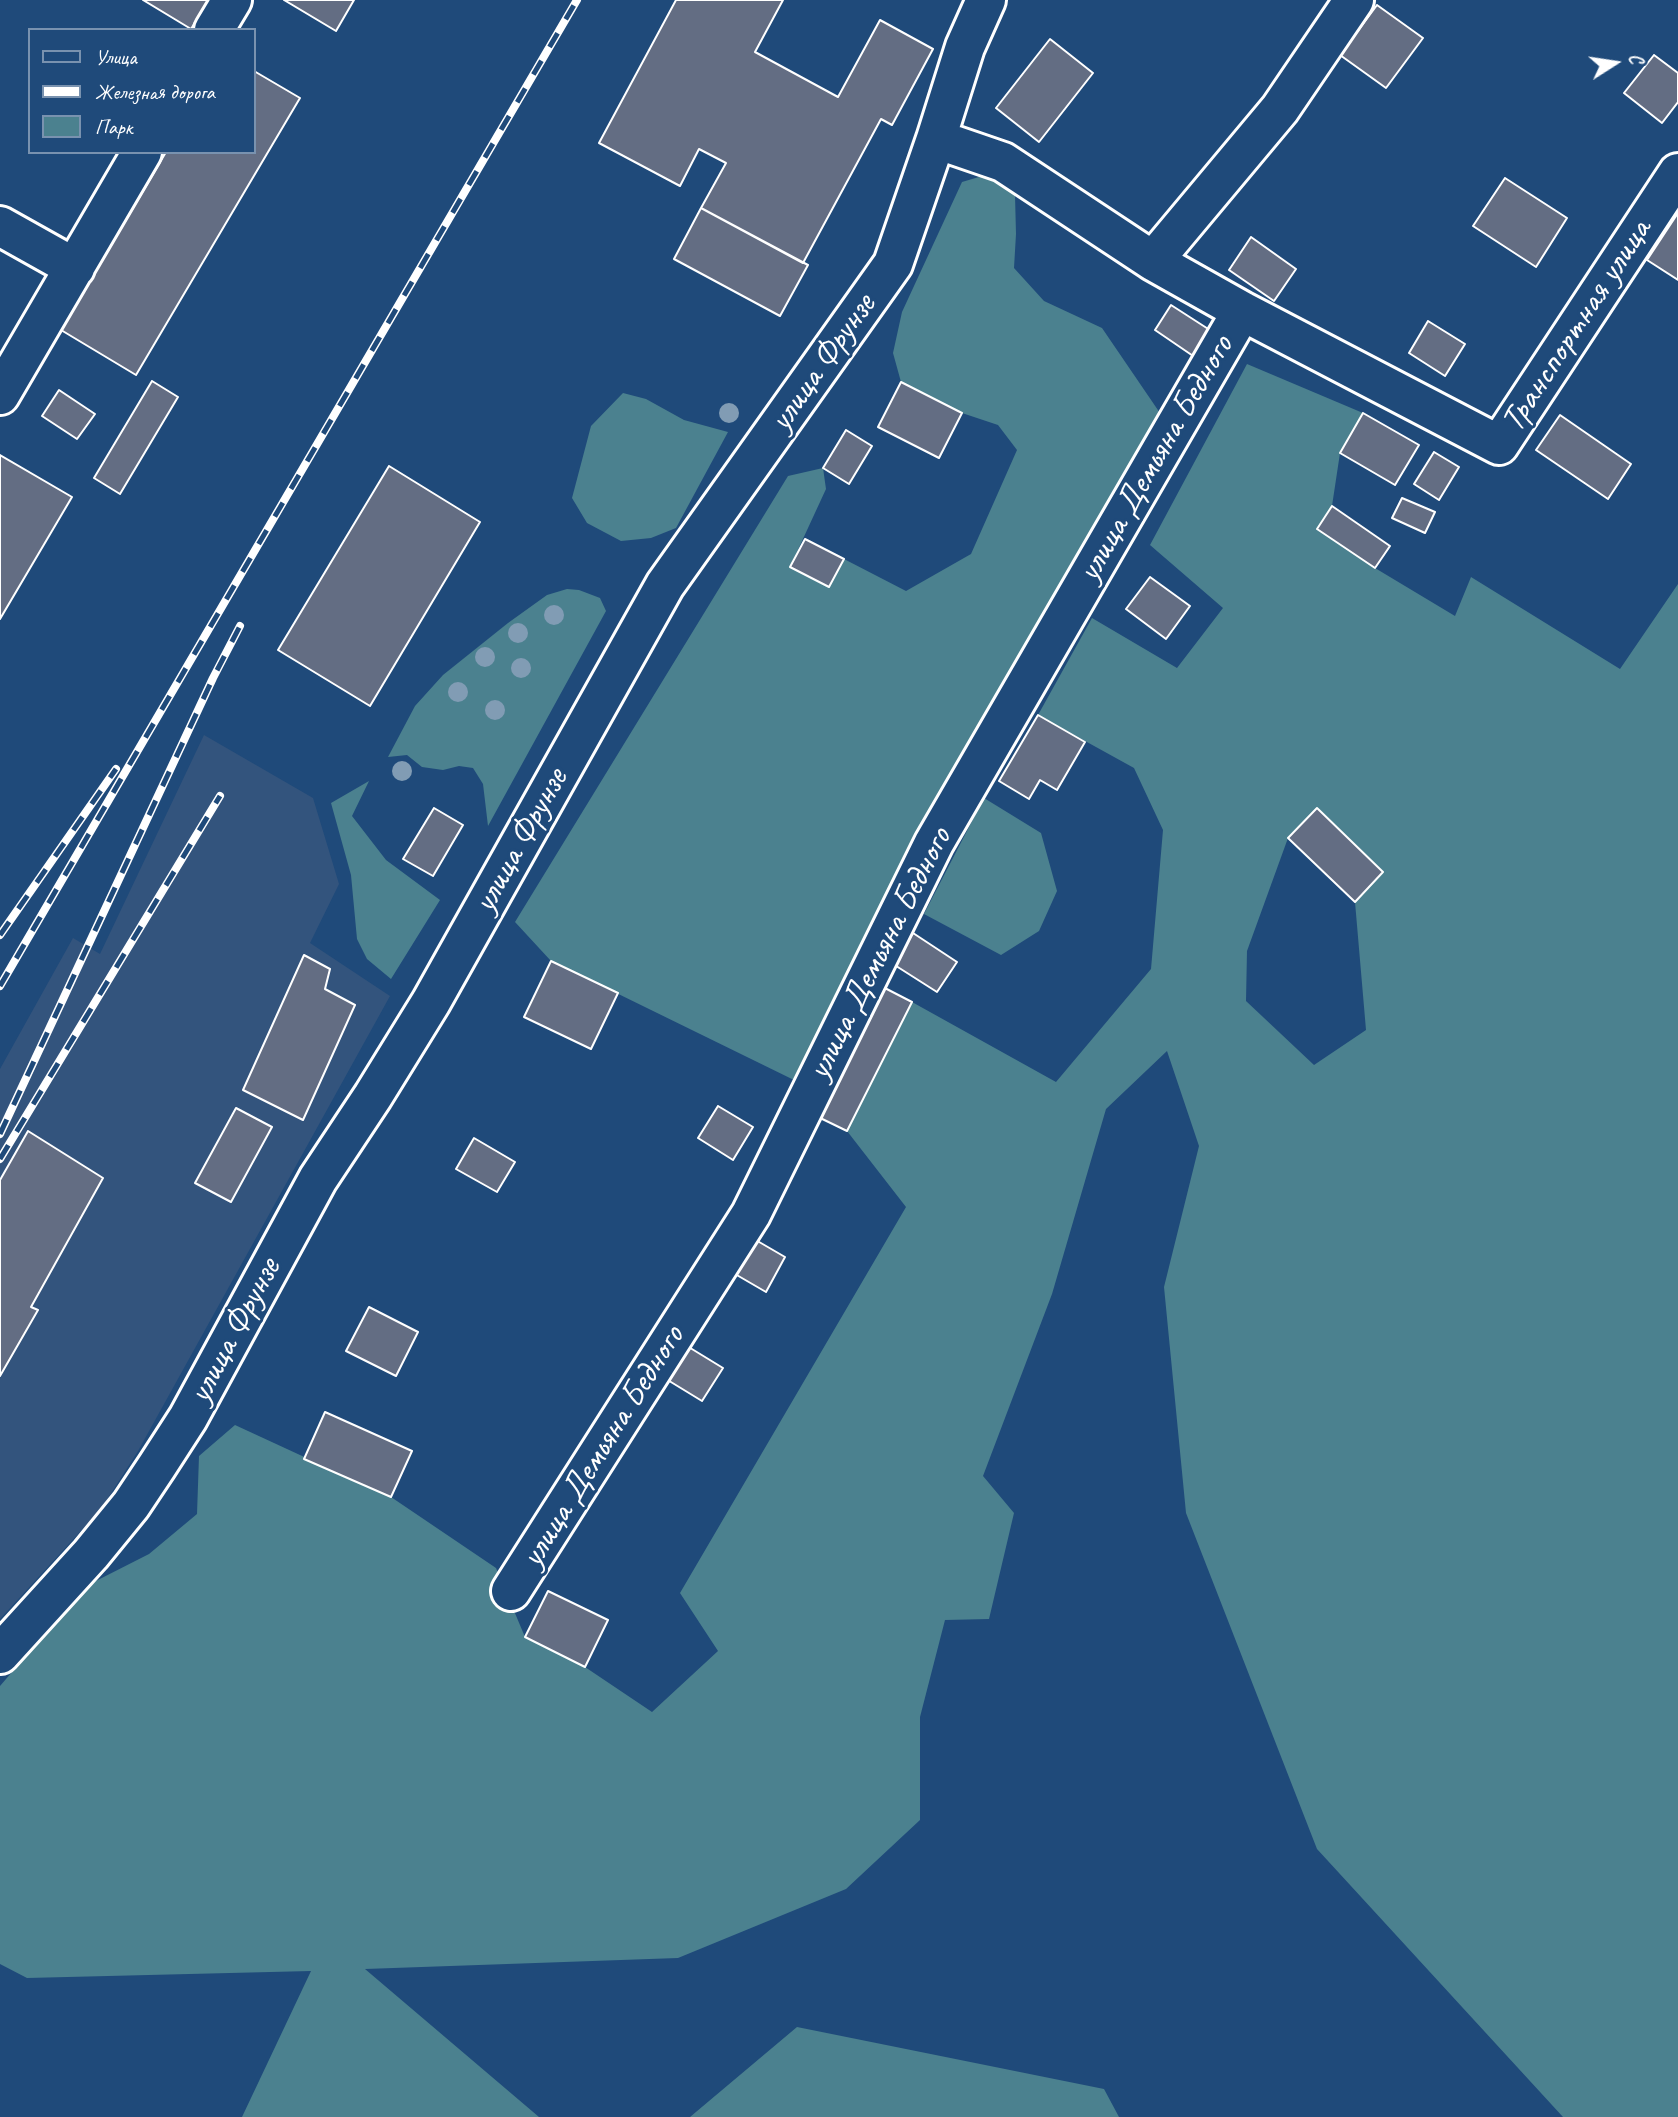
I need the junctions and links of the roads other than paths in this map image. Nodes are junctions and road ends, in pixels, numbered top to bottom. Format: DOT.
graph roads {
  1 [pos="232,0"];
  2 [pos="986,0"];
  3 [pos="1354,0"];
  4 [pos="215,28"];
  5 [pos="936,139"];
  6 [pos="141,154"];
  7 [pos="1678,173"];
  8 [pos="0,226"];
  9 [pos="1153,261"];
  10 [pos="75,268"];
  11 [pos="1242,312"];
  12 [pos="0,395"];
  13 [pos="1499,445"];
  14 [pos="511,1591"];
  15 [pos="0,1654"];
  1 -- 4 [label="street"];
  2 -- 5 [label="street, улица Фрунзе"];
  3 -- 9 [label="street"];
  5 -- 9 [label="street, улица Демьяна Бедного"];
  5 -- 15 [label="street, улица Фрунзе"];
  6 -- 10 [label="street"];
  7 -- 13 [label="street, Транспортная улица"];
  8 -- 10 [label="street"];
  9 -- 11 [label="street, улица Демьяна Бедного"];
  10 -- 12 [label="street"];
  11 -- 13 [label="street, улица Демьяна Бедного"];
  11 -- 14 [label="street, улица Демьяна Бедного"];
}
